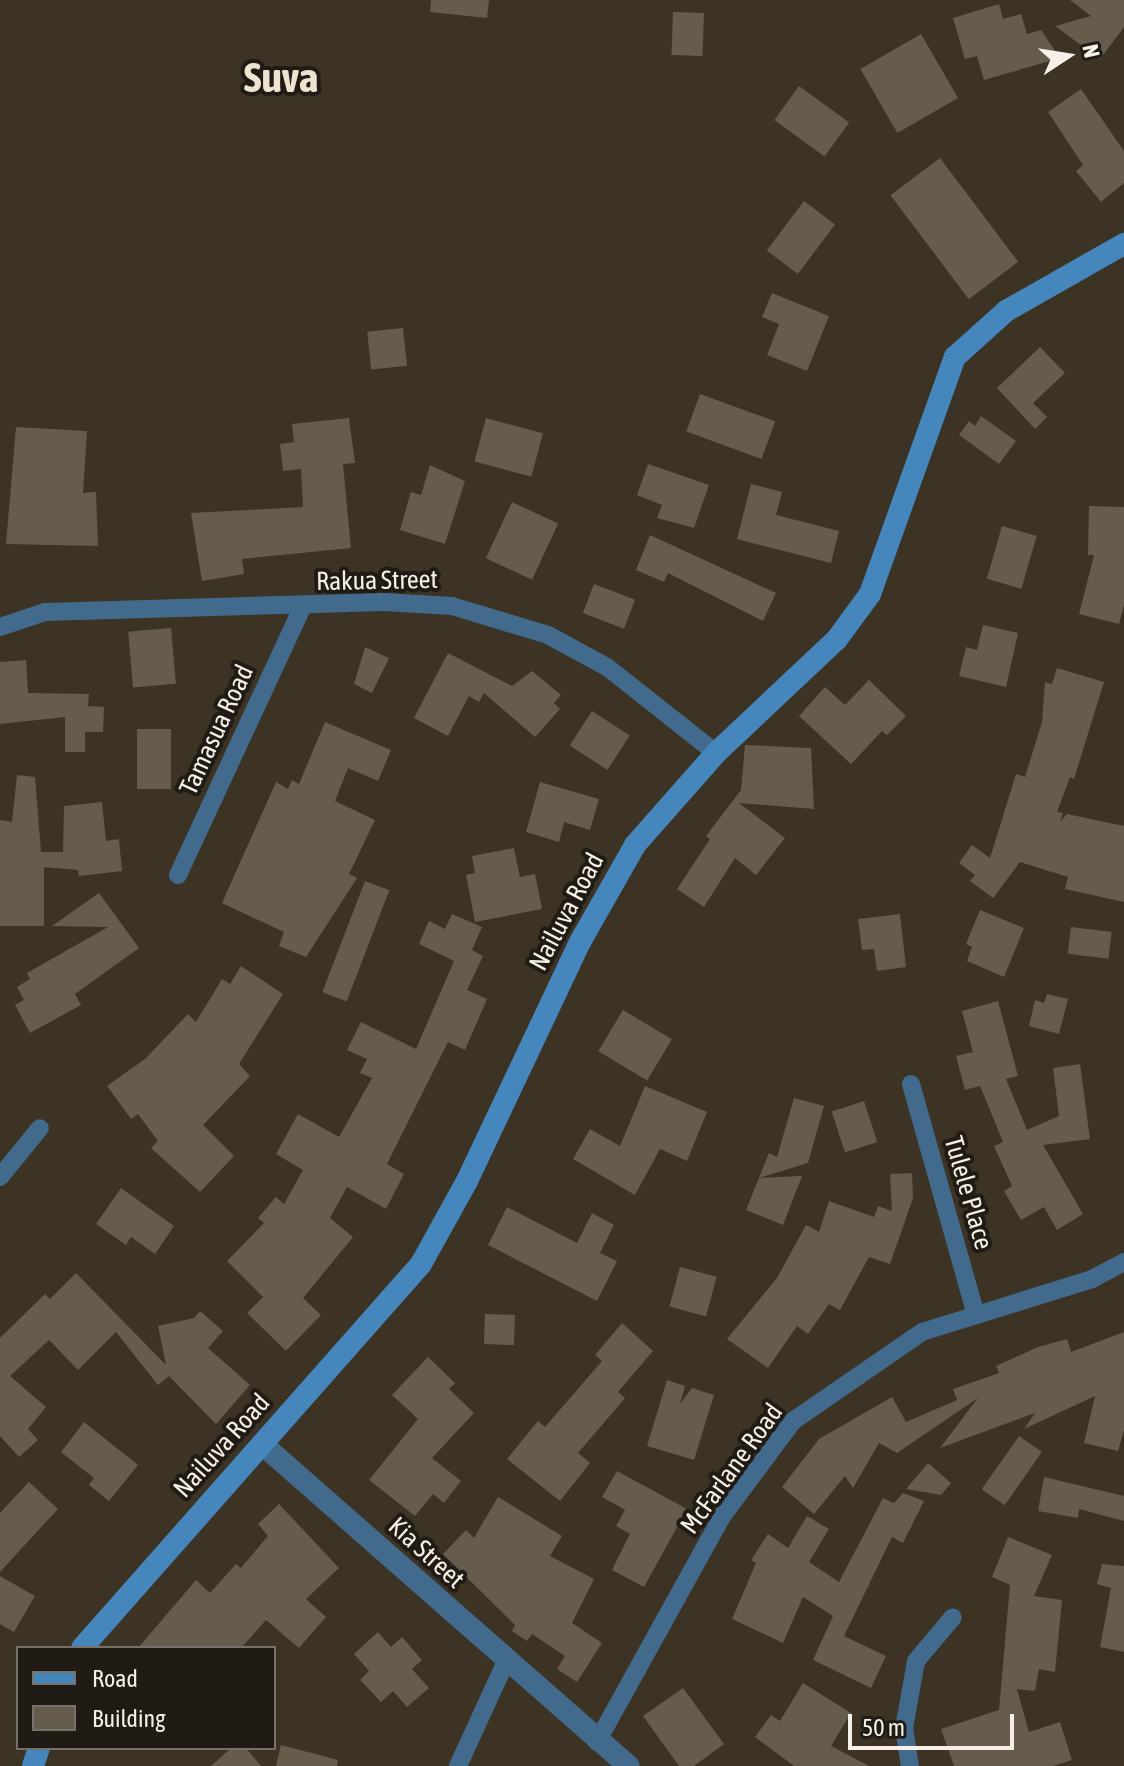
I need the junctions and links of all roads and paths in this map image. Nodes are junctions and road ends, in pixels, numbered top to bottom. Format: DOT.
graph roads {
  1 [pos="1124,244"];
  2 [pos="302,608"];
  3 [pos="0,627"];
  4 [pos="716,753"];
  5 [pos="178,875"];
  6 [pos="911,1084"];
  7 [pos="40,1128"];
  8 [pos="0,1177"];
  9 [pos="1124,1262"];
  10 [pos="976,1315"];
  11 [pos="262,1444"];
  12 [pos="953,1617"];
  13 [pos="84,1646"];
  14 [pos="506,1661"];
  15 [pos="597,1742"];
  16 [pos="458,1766"];
  17 [pos="629,1766"];
  18 [pos="910,1766"];
  1 -- 4 [label="main road, Nailuva Road"];
  2 -- 3 [label="street, Rakua Street"];
  2 -- 4 [label="street, Rakua Street"];
  2 -- 5 [label="street, Tamasua Road"];
  4 -- 11 [label="main road, Nailuva Road"];
  6 -- 10 [label="street, Tulele Place"];
  7 -- 8 [label="street"];
  9 -- 10 [label="street, McFarlane Road"];
  10 -- 15 [label="street, McFarlane Road"];
  11 -- 13 [label="main road, Nailuva Road"];
  11 -- 14 [label="street, Kia Street"];
  12 -- 18 [label="street"];
  14 -- 15 [label="street, Kia Street"];
  14 -- 16 [label="street"];
  15 -- 17 [label="street, Kia Street"];
}
